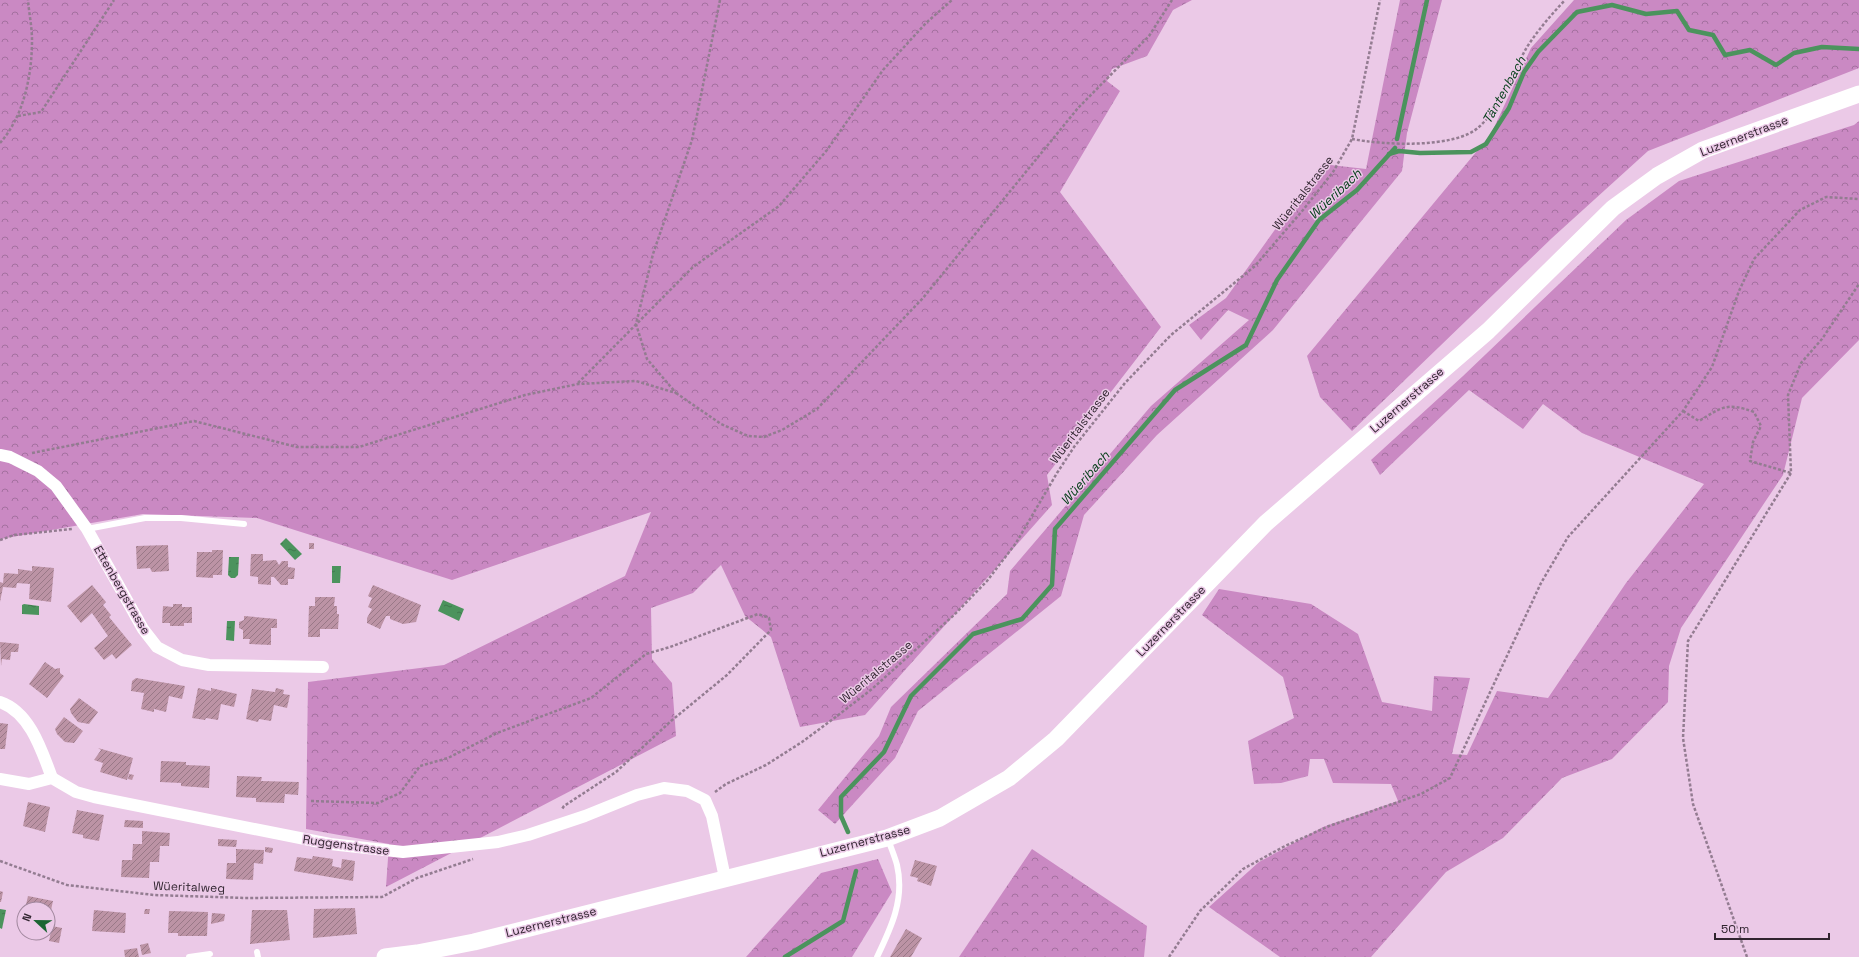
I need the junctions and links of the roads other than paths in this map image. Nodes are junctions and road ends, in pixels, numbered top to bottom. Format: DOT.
graph roads {
  1 [pos="1859,94"];
  2 [pos="5,456"];
  3 [pos="244,524"];
  4 [pos="87,529"];
  5 [pos="323,667"];
  6 [pos="0,702"];
  7 [pos="52,778"];
  8 [pos="0,779"];
  9 [pos="887,838"];
  10 [pos="725,878"];
  11 [pos="210,954"];
  12 [pos="189,957"];
  13 [pos="385,957"];
  14 [pos="877,957"];
  1 -- 9 [label="main road, Luzernerstrasse"];
  2 -- 4 [label="street, Ettenbergstrasse"];
  3 -- 4 [label="lane"];
  4 -- 5 [label="street, Ettenbergstrasse"];
  6 -- 7 [label="street"];
  7 -- 8 [label="street"];
  7 -- 10 [label="street, Ruggenstrasse"];
  9 -- 10 [label="main road, Luzernerstrasse"];
  9 -- 14 [label="lane"];
  10 -- 13 [label="main road, Luzernerstrasse"];
  11 -- 12 [label="lane"];
}
